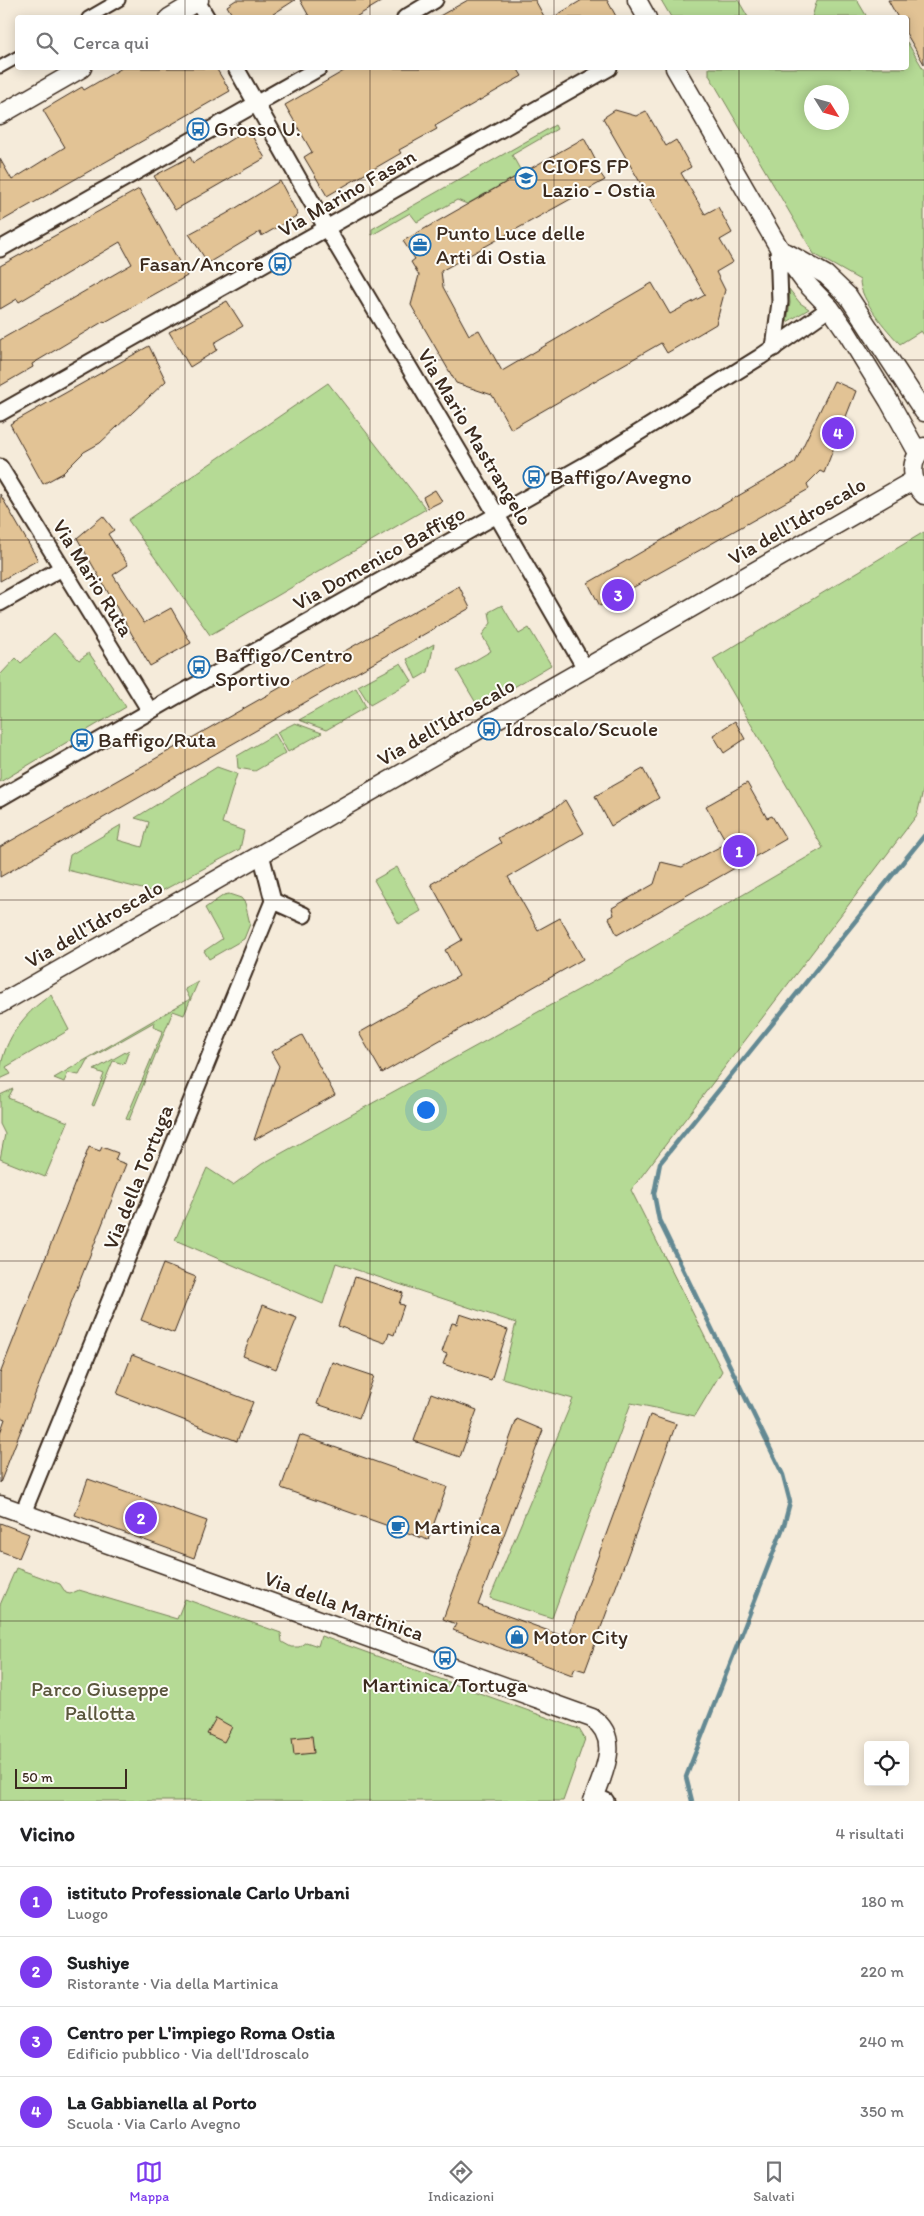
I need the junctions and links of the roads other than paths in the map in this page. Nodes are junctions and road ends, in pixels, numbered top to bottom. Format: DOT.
graph roads {
  1 [pos="119,0"];
  2 [pos="198,0"];
  3 [pos="435,0"];
  4 [pos="637,0"];
  5 [pos="93,15"];
  6 [pos="173,15"];
  7 [pos="206,15"];
  8 [pos="409,15"];
  9 [pos="645,15"];
  10 [pos="15,59"];
  11 [pos="0,67"];
  12 [pos="79,70"];
  13 [pos="237,70"];
  14 [pos="316,70"];
  15 [pos="605,70"];
  16 [pos="676,70"];
  17 [pos="257,104"];
  18 [pos="0,115"];
  19 [pos="327,229"];
  20 [pos="778,246"];
  21 [pos="0,249"];
  22 [pos="854,304"];
  23 [pos="830,308"];
  24 [pos="774,348"];
  25 [pos="924,412"];
  26 [pos="0,413"];
  27 [pos="921,450"];
  28 [pos="0,467"];
  29 [pos="914,480"];
  30 [pos="924,495"];
  31 [pos="498,516"];
  32 [pos="62,568"];
  33 [pos="0,603"];
  34 [pos="585,668"];
  35 [pos="150,711"];
  36 [pos="0,798"];
  37 [pos="261,854"];
  38 [pos="273,901"];
  39 [pos="304,915"];
  40 [pos="1,1005"];
  41 [pos="0,1505"];
  42 [pos="23,1513"];
  43 [pos="598,1799"];
  1 -- 5 [label="street"];
  2 -- 6 [label="street"];
  2 -- 7 [label="street"];
  3 -- 8 [label="street"];
  4 -- 9 [label="street"];
  10 -- 11 [label="street"];
  12 -- 18 [label="street"];
  13 -- 17 [label="street, Via Mario Mastrangelo"];
  14 -- 17 [label="street"];
  15 -- 19 [label="street, Via Marino Fasan"];
  16 -- 20 [label="street"];
  17 -- 19 [label="street, Via Mario Mastrangelo"];
  17 -- 21 [label="street"];
  19 -- 26 [label="street, Via Marino Fasan"];
  19 -- 31 [label="street, Via Mario Mastrangelo"];
  20 -- 22 [label="street"];
  20 -- 23 [label="street"];
  20 -- 24 [label="street"];
  22 -- 23 [label="street"];
  22 -- 25 [label="street"];
  23 -- 24 [label="street, Via Domenico Baffigo"];
  23 -- 27 [label="street"];
  24 -- 31 [label="street, Via Domenico Baffigo"];
  27 -- 29 [label="street"];
  28 -- 32 [label="street, Via Mario Ruta"];
  29 -- 30 [label="street"];
  29 -- 34 [label="street, Via dell'Idroscalo"];
  31 -- 34 [label="street, Via Mario Mastrangelo"];
  31 -- 35 [label="street, Via Domenico Baffigo"];
  32 -- 33 [label="street"];
  32 -- 35 [label="street, Via Mario Ruta"];
  34 -- 37 [label="street, Via dell'Idroscalo"];
  35 -- 36 [label="street, Via Domenico Baffigo"];
  37 -- 38 [label="street"];
  37 -- 40 [label="street, Via dell'Idroscalo"];
  38 -- 39 [label="street"];
  38 -- 42 [label="street, Via della Tortuga"];
  41 -- 42 [label="street, Via della Martinica"];
  42 -- 43 [label="street, Via della Martinica"];
}
